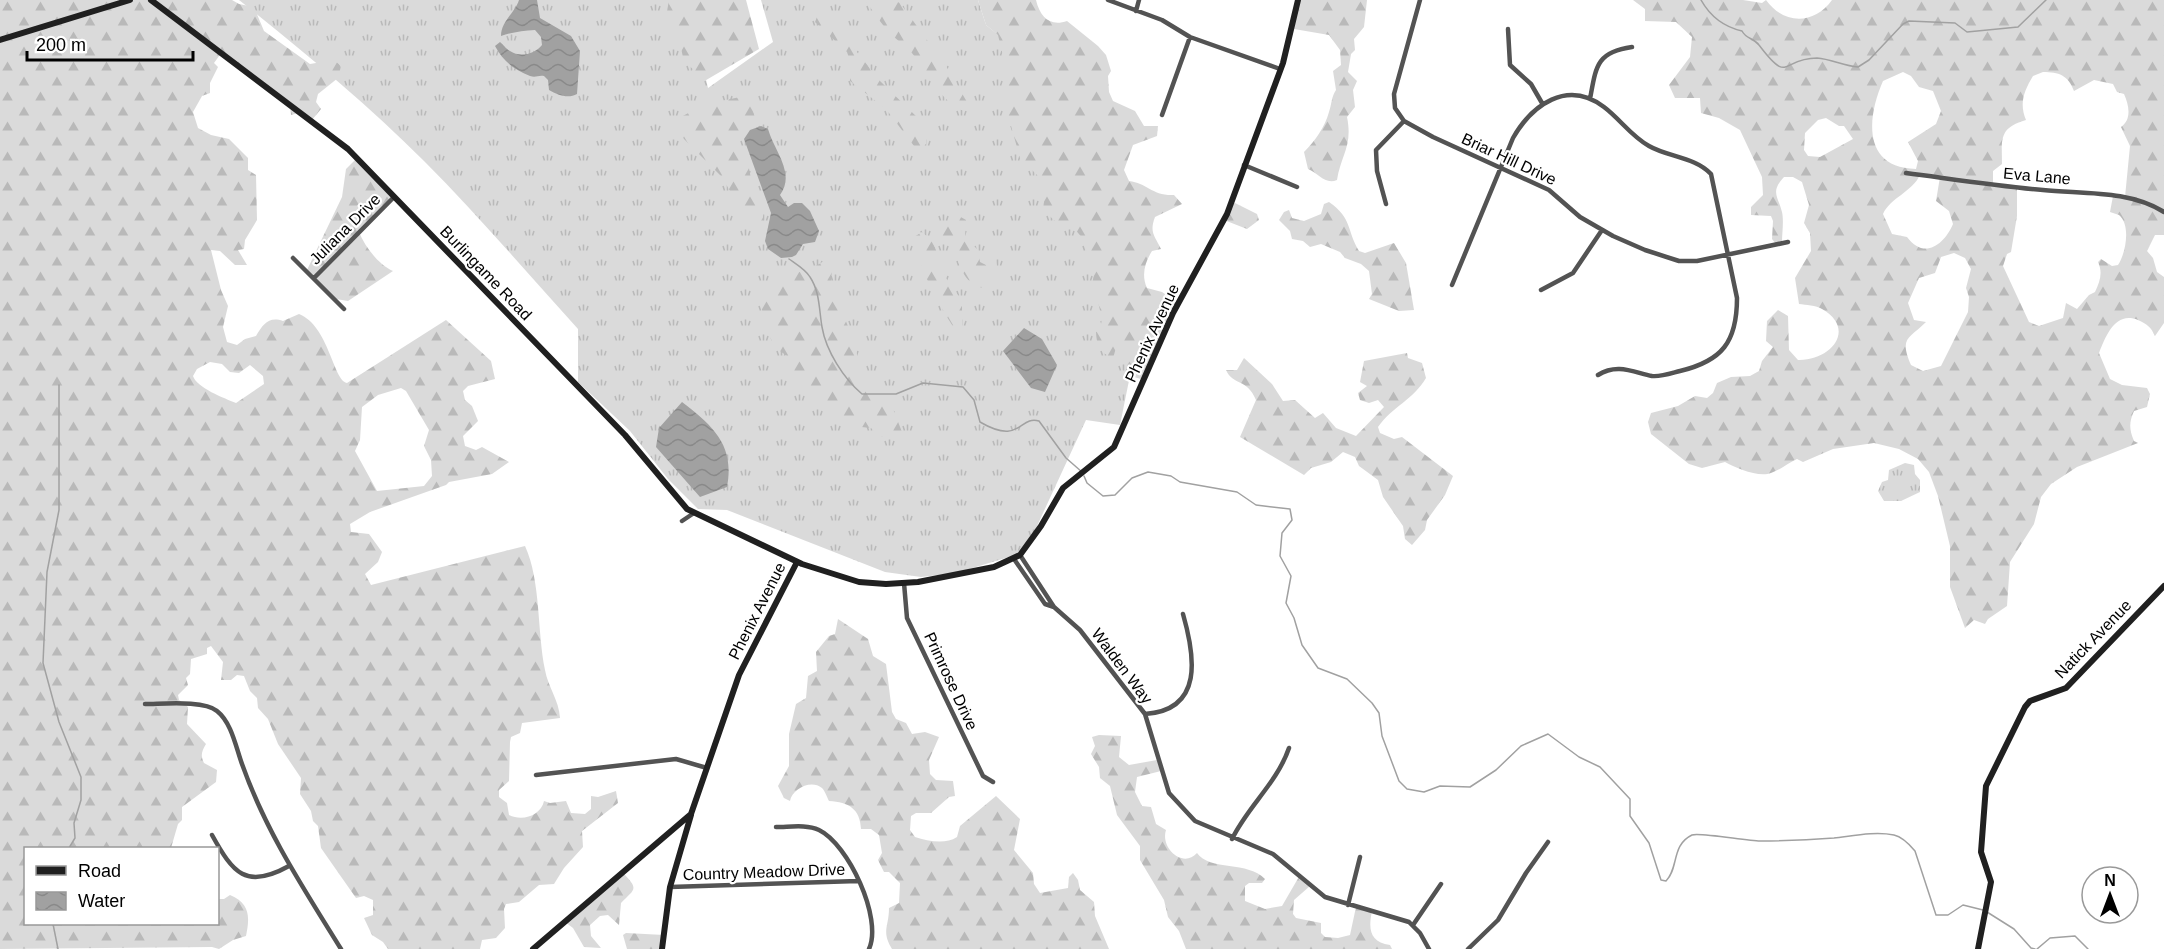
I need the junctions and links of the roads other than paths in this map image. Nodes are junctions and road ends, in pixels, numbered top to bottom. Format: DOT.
graph roads {
  1 [pos="130,0"];
  2 [pos="151,0"];
  3 [pos="1108,0"];
  4 [pos="1138,0"];
  5 [pos="1299,0"];
  6 [pos="1420,0"];
  7 [pos="1136,11"];
  8 [pos="1508,29"];
  9 [pos="1190,37"];
  10 [pos="0,40"];
  11 [pos="1632,47"];
  12 [pos="1280,69"];
  13 [pos="1590,99"];
  14 [pos="1542,104"];
  15 [pos="1162,115"];
  16 [pos="1404,121"];
  17 [pos="1244,165"];
  18 [pos="1500,169"];
  19 [pos="1906,173"];
  20 [pos="1297,187"];
  21 [pos="394,197"];
  22 [pos="1386,204"];
  23 [pos="2164,212"];
  24 [pos="1602,230"];
  25 [pos="1788,242"];
  26 [pos="1729,255"];
  27 [pos="293,258"];
  28 [pos="314,278"];
  29 [pos="1452,285"];
  30 [pos="1542,290"];
  31 [pos="344,309"];
  32 [pos="1598,375"];
  33 [pos="694,513"];
  34 [pos="682,521"];
  35 [pos="1017,557"];
  36 [pos="797,562"];
  37 [pos="904,583"];
  38 [pos="2164,586"];
  39 [pos="1183,614"];
  40 [pos="146,704"];
  41 [pos="1144,714"];
  42 [pos="1289,748"];
  43 [pos="707,768"];
  44 [pos="536,775"];
  45 [pos="993,782"];
  46 [pos="691,814"];
  47 [pos="776,827"];
  48 [pos="212,835"];
  49 [pos="1232,839"];
  50 [pos="1548,842"];
  51 [pos="219,847"];
  52 [pos="219,847"];
  53 [pos="1360,857"];
  54 [pos="289,866"];
  55 [pos="858,881"];
  56 [pos="1442,884"];
  57 [pos="670,887"];
  58 [pos="1348,904"];
  59 [pos="1413,925"];
  60 [pos="341,949"];
  61 [pos="533,949"];
  62 [pos="662,949"];
  63 [pos="869,949"];
  64 [pos="1430,949"];
  65 [pos="1468,949"];
  66 [pos="1978,949"];
  1 -- 10 [label="street"];
  2 -- 21 [label="street, Burlingame Road"];
  3 -- 7 [label="street"];
  4 -- 7 [label="street"];
  5 -- 12 [label="street, Phenix Avenue"];
  6 -- 16 [label="street"];
  7 -- 9 [label="street"];
  8 -- 14 [label="street"];
  9 -- 12 [label="street"];
  9 -- 15 [label="street"];
  11 -- 13 [label="street"];
  12 -- 17 [label="street, Phenix Avenue"];
  13 -- 14 [label="street"];
  13 -- 26 [label="street"];
  14 -- 18 [label="street"];
  16 -- 18 [label="street, Briar Hill Drive"];
  16 -- 22 [label="street"];
  17 -- 20 [label="street"];
  17 -- 35 [label="street, Phenix Avenue"];
  18 -- 24 [label="street, Briar Hill Drive"];
  18 -- 29 [label="street"];
  19 -- 23 [label="street, Eva Lane"];
  21 -- 28 [label="street, Juliana Drive"];
  21 -- 33 [label="street, Burlingame Road"];
  24 -- 26 [label="street, Briar Hill Drive"];
  24 -- 30 [label="street"];
  25 -- 26 [label="street, Briar Hill Drive"];
  26 -- 32 [label="street"];
  27 -- 28 [label="street"];
  28 -- 31 [label="street"];
  33 -- 34 [label="street"];
  33 -- 36 [label="street, Burlingame Road"];
  35 -- 37 [label="street, Phenix Avenue"];
  35 -- 41 [label="street, Walden Way"];
  36 -- 37 [label="street, Phenix Avenue"];
  36 -- 43 [label="street, Phenix Avenue"];
  37 -- 45 [label="street, Primrose Drive"];
  38 -- 66 [label="street, Natick Avenue"];
  39 -- 41 [label="street"];
  40 -- 54 [label="street"];
  41 -- 49 [label="street, Walden Way"];
  42 -- 49 [label="street"];
  43 -- 44 [label="street"];
  43 -- 46 [label="street, Phenix Avenue"];
  46 -- 57 [label="street, Phenix Avenue"];
  46 -- 61 [label="street"];
  47 -- 55 [label="street"];
  48 -- 52 [label="street"];
  49 -- 58 [label="street, Walden Way"];
  50 -- 65 [label="street"];
  51 -- 54 [label="street"];
  53 -- 58 [label="street"];
  54 -- 60 [label="street"];
  55 -- 57 [label="street, Country Meadow Drive"];
  55 -- 63 [label="street"];
  56 -- 59 [label="street"];
  57 -- 62 [label="street, Phenix Avenue"];
  58 -- 59 [label="street, Walden Way"];
  59 -- 64 [label="street"];
}
